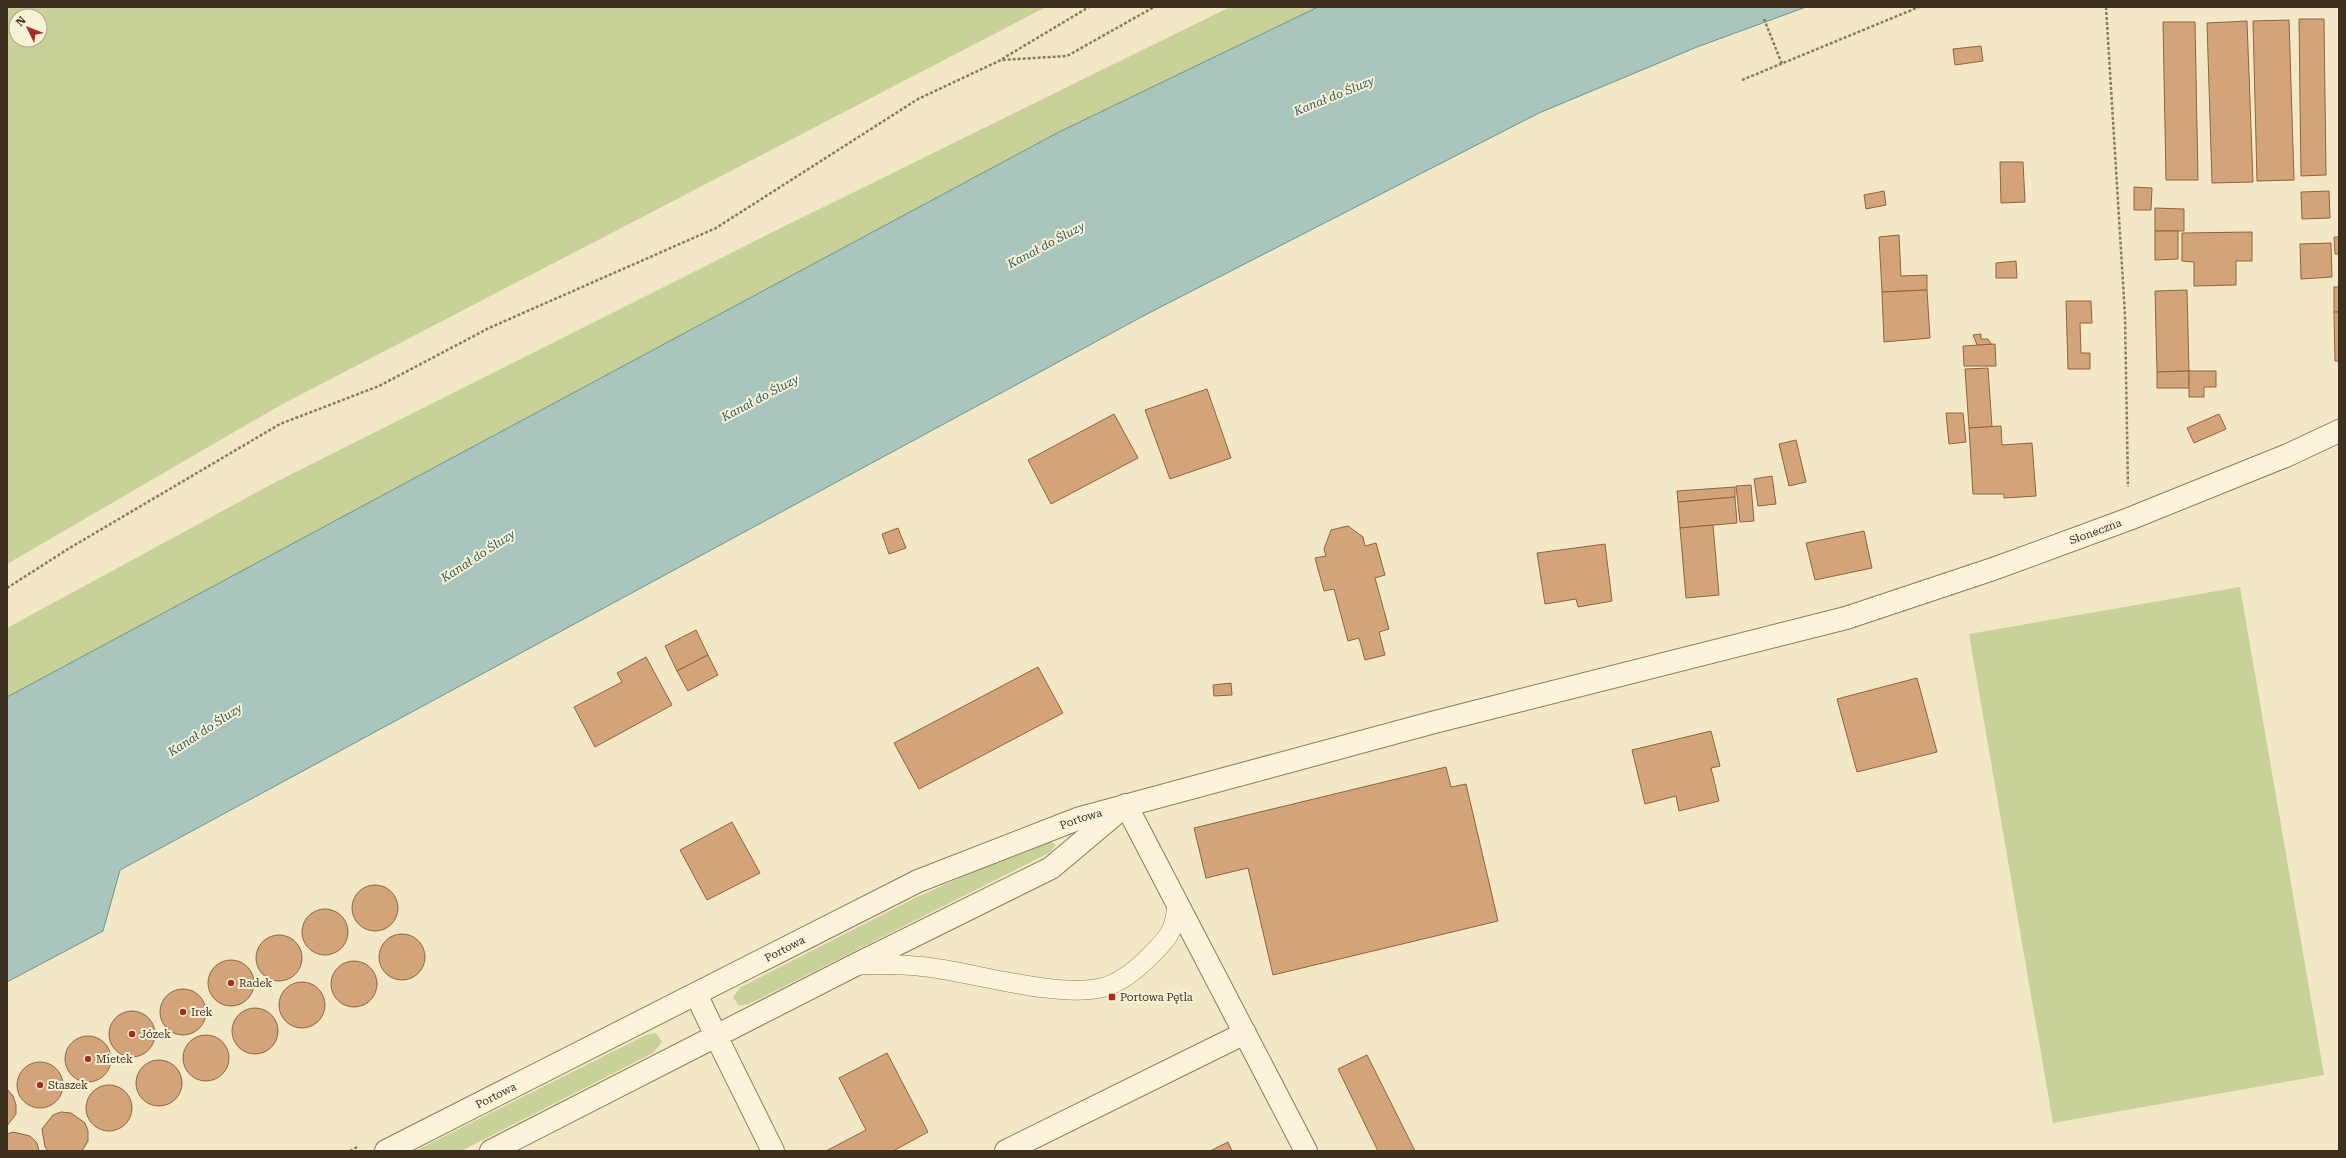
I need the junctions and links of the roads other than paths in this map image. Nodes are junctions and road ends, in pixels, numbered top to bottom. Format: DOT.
graph roads {
  1 [pos="2339,432"];
  2 [pos="1126,805"];
  3 [pos="1177,900"];
  4 [pos="855,964"];
  5 [pos="696,994"];
  6 [pos="1245,1033"];
  7 [pos="716,1036"];
  8 [pos="386,1151"];
  9 [pos="491,1151"];
  10 [pos="773,1151"];
  11 [pos="1006,1151"];
  12 [pos="1306,1151"];
  1 -- 2 [label="street, Słoneczna"];
  2 -- 3 [label="street"];
  2 -- 4 [label="street, Portowa"];
  2 -- 5 [label="street, Portowa"];
  3 -- 4 [label="lane"];
  3 -- 6 [label="street"];
  4 -- 7 [label="street, Portowa"];
  5 -- 7 [label="street"];
  5 -- 8 [label="street, Portowa"];
  6 -- 11 [label="street"];
  6 -- 12 [label="street"];
  7 -- 9 [label="street, Portowa"];
  7 -- 10 [label="street"];
}
